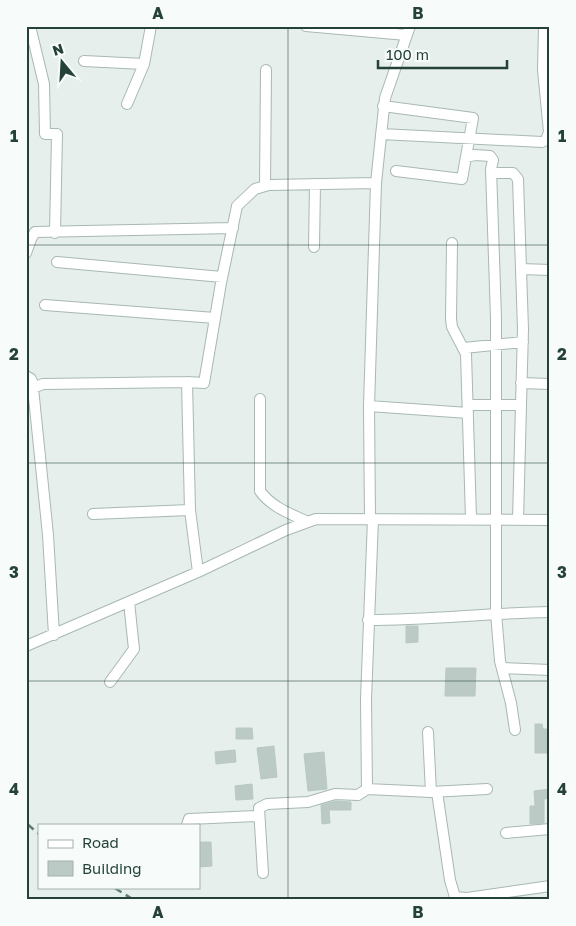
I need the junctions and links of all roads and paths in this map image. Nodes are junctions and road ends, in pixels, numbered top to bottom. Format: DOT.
graph roads {
  1 [pos="30,26"];
  2 [pos="151,26"];
  3 [pos="306,26"];
  4 [pos="408,30"];
  5 [pos="546,31"];
  6 [pos="84,61"];
  7 [pos="144,64"];
  8 [pos="266,70"];
  9 [pos="547,79"];
  10 [pos="127,104"];
  11 [pos="384,106"];
  12 [pos="381,134"];
  13 [pos="469,139"];
  14 [pos="466,157"];
  15 [pos="491,169"];
  16 [pos="396,171"];
  17 [pos="376,183"];
  18 [pos="315,184"];
  19 [pos="265,186"];
  20 [pos="233,228"];
  21 [pos="55,233"];
  22 [pos="28,239"];
  23 [pos="452,243"];
  24 [pos="314,247"];
  25 [pos="26,253"];
  26 [pos="57,262"];
  27 [pos="521,269"];
  28 [pos="550,270"];
  29 [pos="222,277"];
  30 [pos="45,305"];
  31 [pos="215,318"];
  32 [pos="523,342"];
  33 [pos="494,345"];
  34 [pos="464,348"];
  35 [pos="26,376"];
  36 [pos="187,382"];
  37 [pos="521,383"];
  38 [pos="550,384"];
  39 [pos="34,386"];
  40 [pos="260,399"];
  41 [pos="496,405"];
  42 [pos="520,405"];
  43 [pos="369,406"];
  44 [pos="468,409"];
  45 [pos="190,510"];
  46 [pos="92,514"];
  47 [pos="471,518"];
  48 [pos="372,519"];
  49 [pos="494,519"];
  50 [pos="518,520"];
  51 [pos="550,520"];
  52 [pos="308,522"];
  53 [pos="198,572"];
  54 [pos="129,602"];
  55 [pos="550,612"];
  56 [pos="496,613"];
  57 [pos="368,620"];
  58 [pos="54,634"];
  59 [pos="26,646"];
  60 [pos="502,668"];
  61 [pos="550,670"];
  62 [pos="110,682"];
  63 [pos="515,730"];
  64 [pos="428,732"];
  65 [pos="367,789"];
  66 [pos="487,789"];
  67 [pos="434,792"];
  68 [pos="258,816"];
  69 [pos="187,824"];
  70 [pos="550,830"];
  71 [pos="506,833"];
  72 [pos="263,873"];
  73 [pos="550,886"];
  1 -- 21 [label="street"];
  2 -- 7 [label="street"];
  3 -- 4 [label="street"];
  4 -- 11 [label="street"];
  5 -- 9 [label="street"];
  6 -- 7 [label="street"];
  7 -- 10 [label="street"];
  8 -- 19 [label="street"];
  9 -- 13 [label="street"];
  11 -- 12 [label="street"];
  11 -- 13 [label="street"];
  12 -- 13 [label="street"];
  12 -- 17 [label="street"];
  13 -- 14 [label="street"];
  14 -- 15 [label="street"];
  14 -- 16 [label="street"];
  15 -- 27 [label="street"];
  15 -- 33 [label="street"];
  17 -- 18 [label="street"];
  17 -- 43 [label="street"];
  18 -- 19 [label="street"];
  18 -- 24 [label="street"];
  19 -- 20 [label="street"];
  20 -- 21 [label="street"];
  20 -- 29 [label="street"];
  21 -- 22 [label="street"];
  22 -- 25 [label="street"];
  23 -- 34 [label="street"];
  26 -- 29 [label="street"];
  27 -- 28 [label="street"];
  27 -- 32 [label="street"];
  29 -- 31 [label="street"];
  30 -- 31 [label="street"];
  31 -- 36 [label="street"];
  32 -- 33 [label="street"];
  32 -- 37 [label="street"];
  33 -- 34 [label="street"];
  33 -- 41 [label="street"];
  34 -- 44 [label="street"];
  35 -- 39 [label="street"];
  36 -- 39 [label="street"];
  36 -- 45 [label="street"];
  37 -- 38 [label="street"];
  37 -- 42 [label="street"];
  39 -- 58 [label="street"];
  40 -- 52 [label="street"];
  41 -- 42 [label="street"];
  41 -- 44 [label="street"];
  41 -- 49 [label="street"];
  42 -- 50 [label="street"];
  43 -- 44 [label="street"];
  43 -- 48 [label="street"];
  44 -- 47 [label="street"];
  45 -- 46 [label="street"];
  45 -- 53 [label="street"];
  47 -- 48 [label="street"];
  47 -- 49 [label="street"];
  48 -- 52 [label="street"];
  48 -- 57 [label="street"];
  49 -- 50 [label="street"];
  49 -- 56 [label="street"];
  50 -- 51 [label="street"];
  52 -- 53 [label="street"];
  53 -- 54 [label="street"];
  54 -- 58 [label="street"];
  54 -- 62 [label="street"];
  55 -- 56 [label="street"];
  56 -- 57 [label="street"];
  56 -- 60 [label="street"];
  57 -- 65 [label="street"];
  58 -- 59 [label="street"];
  60 -- 61 [label="street"];
  60 -- 63 [label="street"];
  64 -- 67 [label="street"];
  65 -- 67 [label="street"];
  65 -- 68 [label="street"];
  66 -- 67 [label="street"];
  67 -- 73 [label="street"];
  68 -- 69 [label="street"];
  68 -- 72 [label="street"];
  70 -- 71 [label="street"];
}
